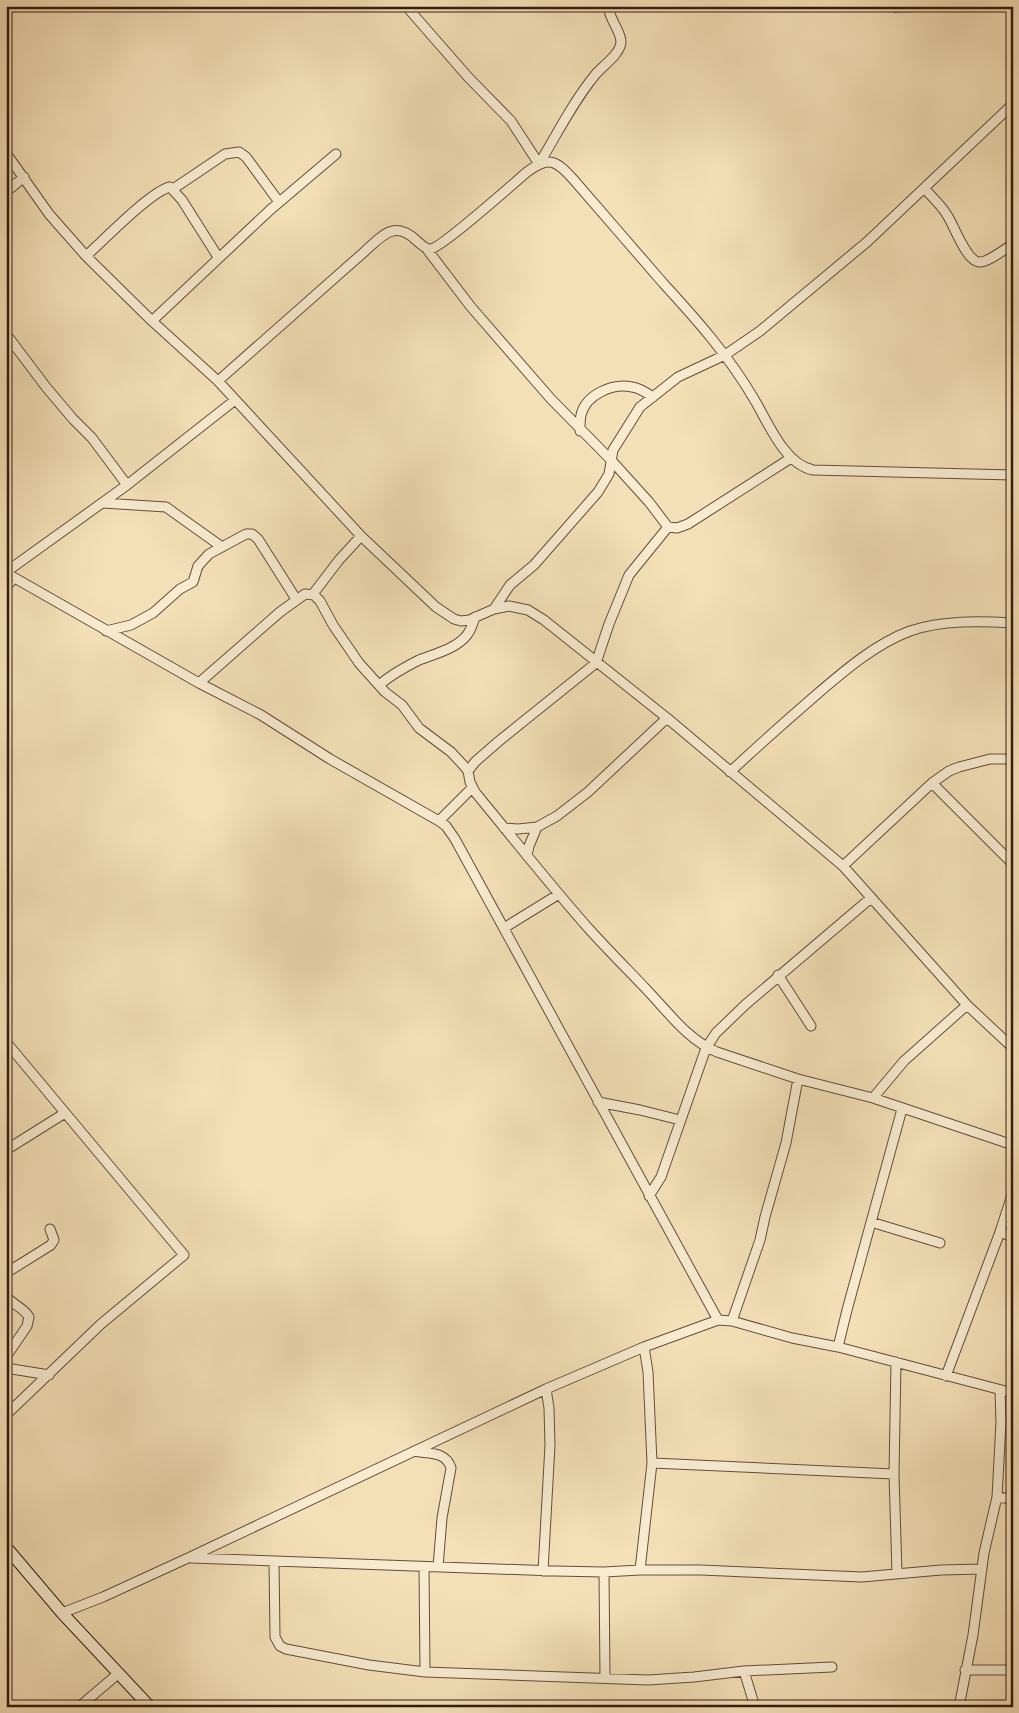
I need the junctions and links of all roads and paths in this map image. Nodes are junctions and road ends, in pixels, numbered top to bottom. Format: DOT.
graph roads {
  1 [pos="406,6"];
  2 [pos="608,6"];
  3 [pos="1013,104"];
  4 [pos="6,153"];
  5 [pos="336,154"];
  6 [pos="540,164"];
  7 [pos="24,177"];
  8 [pos="924,188"];
  9 [pos="173,189"];
  10 [pos="6,192"];
  11 [pos="279,202"];
  12 [pos="1013,244"];
  13 [pos="426,248"];
  14 [pos="86,256"];
  15 [pos="218,257"];
  16 [pos="152,321"];
  17 [pos="6,334"];
  18 [pos="725,355"];
  19 [pos="218,381"];
  20 [pos="653,397"];
  21 [pos="235,400"];
  22 [pos="580,431"];
  23 [pos="791,458"];
  24 [pos="611,460"];
  25 [pos="1013,475"];
  26 [pos="127,485"];
  27 [pos="103,503"];
  28 [pos="668,527"];
  29 [pos="362,536"];
  30 [pos="222,547"];
  31 [pos="9,575"];
  32 [pos="6,587"];
  33 [pos="313,594"];
  34 [pos="296,599"];
  35 [pos="494,609"];
  36 [pos="475,617"];
  37 [pos="1013,623"];
  38 [pos="106,631"];
  39 [pos="596,663"];
  40 [pos="199,683"];
  41 [pos="380,685"];
  42 [pos="667,718"];
  43 [pos="1013,759"];
  44 [pos="468,772"];
  45 [pos="730,772"];
  46 [pos="932,783"];
  47 [pos="472,788"];
  48 [pos="439,821"];
  49 [pos="537,827"];
  50 [pos="504,828"];
  51 [pos="527,856"];
  52 [pos="1013,864"];
  53 [pos="843,866"];
  54 [pos="559,894"];
  55 [pos="871,898"];
  56 [pos="504,928"];
  57 [pos="778,976"];
  58 [pos="967,1005"];
  59 [pos="811,1026"];
  60 [pos="6,1042"];
  61 [pos="706,1048"];
  62 [pos="1013,1048"];
  63 [pos="798,1079"];
  64 [pos="873,1098"];
  65 [pos="598,1102"];
  66 [pos="902,1109"];
  67 [pos="65,1113"];
  68 [pos="680,1120"];
  69 [pos="1013,1145"];
  70 [pos="6,1150"];
  71 [pos="1013,1192"];
  72 [pos="650,1196"];
  73 [pos="871,1222"];
  74 [pos="50,1229"];
  75 [pos="1000,1232"];
  76 [pos="1013,1237"];
  77 [pos="940,1243"];
  78 [pos="6,1273"];
  79 [pos="6,1296"];
  80 [pos="718,1320"];
  81 [pos="732,1321"];
  82 [pos="644,1347"];
  83 [pos="838,1347"];
  84 [pos="6,1357"];
  85 [pos="896,1362"];
  86 [pos="6,1368"];
  87 [pos="49,1375"];
  88 [pos="946,1376"];
  89 [pos="546,1388"];
  90 [pos="1000,1390"];
  91 [pos="1013,1393"];
  92 [pos="6,1415"];
  93 [pos="414,1451"];
  94 [pos="652,1463"];
  95 [pos="894,1474"];
  96 [pos="997,1497"];
  97 [pos="1013,1500"];
  98 [pos="6,1546"];
  99 [pos="188,1558"];
  100 [pos="274,1561"];
  101 [pos="438,1567"];
  102 [pos="424,1568"];
  103 [pos="982,1569"];
  104 [pos="640,1570"];
  105 [pos="543,1571"];
  106 [pos="604,1572"];
  107 [pos="897,1573"];
  108 [pos="62,1613"];
  109 [pos="832,1667"];
  110 [pos="965,1670"];
  111 [pos="1013,1670"];
  112 [pos="744,1671"];
  113 [pos="424,1672"];
  114 [pos="120,1673"];
  115 [pos="605,1678"];
  116 [pos="79,1707"];
  117 [pos="150,1707"];
  118 [pos="755,1707"];
  119 [pos="959,1707"];
  1 -- 6 [label="street"];
  2 -- 6 [label="street"];
  3 -- 8 [label="street"];
  4 -- 7 [label="street"];
  5 -- 11 [label="street"];
  6 -- 13 [label="street"];
  6 -- 18 [label="street"];
  7 -- 10 [label="street"];
  7 -- 14 [label="street"];
  8 -- 12 [label="street"];
  8 -- 18 [label="street"];
  9 -- 11 [label="street"];
  9 -- 14 [label="street"];
  9 -- 15 [label="street"];
  11 -- 15 [label="street"];
  13 -- 19 [label="street"];
  13 -- 22 [label="street"];
  14 -- 16 [label="street"];
  15 -- 16 [label="street"];
  16 -- 19 [label="street"];
  17 -- 26 [label="street"];
  18 -- 20 [label="street"];
  18 -- 23 [label="street"];
  19 -- 21 [label="street"];
  20 -- 22 [label="street"];
  20 -- 24 [label="street"];
  21 -- 26 [label="street"];
  21 -- 29 [label="street"];
  22 -- 24 [label="street"];
  23 -- 25 [label="street"];
  23 -- 28 [label="street"];
  24 -- 28 [label="street"];
  24 -- 35 [label="street"];
  26 -- 27 [label="street"];
  27 -- 30 [label="street"];
  27 -- 31 [label="street"];
  28 -- 39 [label="street"];
  29 -- 33 [label="street"];
  29 -- 36 [label="street"];
  30 -- 34 [label="street"];
  30 -- 38 [label="street"];
  31 -- 32 [label="street"];
  31 -- 38 [label="street"];
  33 -- 34 [label="street"];
  33 -- 41 [label="street"];
  34 -- 40 [label="street"];
  35 -- 36 [label="street"];
  35 -- 39 [label="street"];
  36 -- 41 [label="street"];
  37 -- 45 [label="street"];
  38 -- 40 [label="street"];
  39 -- 42 [label="street"];
  39 -- 44 [label="street"];
  40 -- 48 [label="street"];
  41 -- 44 [label="street"];
  42 -- 45 [label="street"];
  42 -- 49 [label="street"];
  43 -- 46 [label="street"];
  44 -- 47 [label="street"];
  45 -- 53 [label="street"];
  46 -- 52 [label="street"];
  46 -- 53 [label="street"];
  47 -- 48 [label="street"];
  47 -- 50 [label="street"];
  48 -- 56 [label="street"];
  49 -- 50 [label="street"];
  49 -- 51 [label="street"];
  50 -- 51 [label="street"];
  51 -- 54 [label="street"];
  53 -- 55 [label="street"];
  54 -- 56 [label="street"];
  54 -- 61 [label="street"];
  55 -- 57 [label="street"];
  55 -- 58 [label="street"];
  56 -- 65 [label="street"];
  57 -- 59 [label="street"];
  57 -- 61 [label="street"];
  58 -- 62 [label="street"];
  58 -- 64 [label="street"];
  60 -- 67 [label="street"];
  61 -- 63 [label="street"];
  61 -- 68 [label="street"];
  63 -- 64 [label="street"];
  63 -- 81 [label="street"];
  64 -- 66 [label="street"];
  65 -- 68 [label="street"];
  65 -- 72 [label="street"];
  66 -- 69 [label="street"];
  66 -- 73 [label="street"];
  67 -- 70 [label="street"];
  67 -- 87 [label="street"];
  68 -- 72 [label="street"];
  71 -- 75 [label="street"];
  72 -- 80 [label="street"];
  73 -- 77 [label="street"];
  73 -- 83 [label="street"];
  74 -- 78 [label="street"];
  75 -- 76 [label="street"];
  75 -- 88 [label="street"];
  79 -- 84 [label="street"];
  80 -- 81 [label="street"];
  80 -- 82 [label="street"];
  81 -- 83 [label="street"];
  82 -- 89 [label="street"];
  82 -- 94 [label="street"];
  83 -- 85 [label="street"];
  85 -- 88 [label="street"];
  85 -- 95 [label="street"];
  86 -- 87 [label="street"];
  87 -- 92 [label="street"];
  88 -- 90 [label="street"];
  89 -- 93 [label="street"];
  89 -- 105 [label="street"];
  90 -- 91 [label="street"];
  90 -- 96 [label="street"];
  93 -- 99 [label="street"];
  93 -- 101 [label="street"];
  94 -- 95 [label="street"];
  94 -- 104 [label="street"];
  95 -- 107 [label="street"];
  96 -- 97 [label="street"];
  96 -- 103 [label="street"];
  98 -- 108 [label="main road"];
  99 -- 100 [label="street"];
  99 -- 108 [label="street"];
  100 -- 102 [label="street"];
  100 -- 113 [label="street"];
  101 -- 102 [label="street"];
  101 -- 105 [label="street"];
  102 -- 113 [label="street"];
  103 -- 107 [label="street"];
  103 -- 110 [label="street"];
  104 -- 106 [label="street"];
  104 -- 107 [label="street"];
  105 -- 106 [label="street"];
  106 -- 115 [label="street"];
  108 -- 114 [label="main road"];
  109 -- 112 [label="street"];
  110 -- 111 [label="street"];
  110 -- 119 [label="street"];
  112 -- 115 [label="street"];
  112 -- 118 [label="street"];
  113 -- 115 [label="street"];
  114 -- 116 [label="street"];
  114 -- 117 [label="main road"];
}
